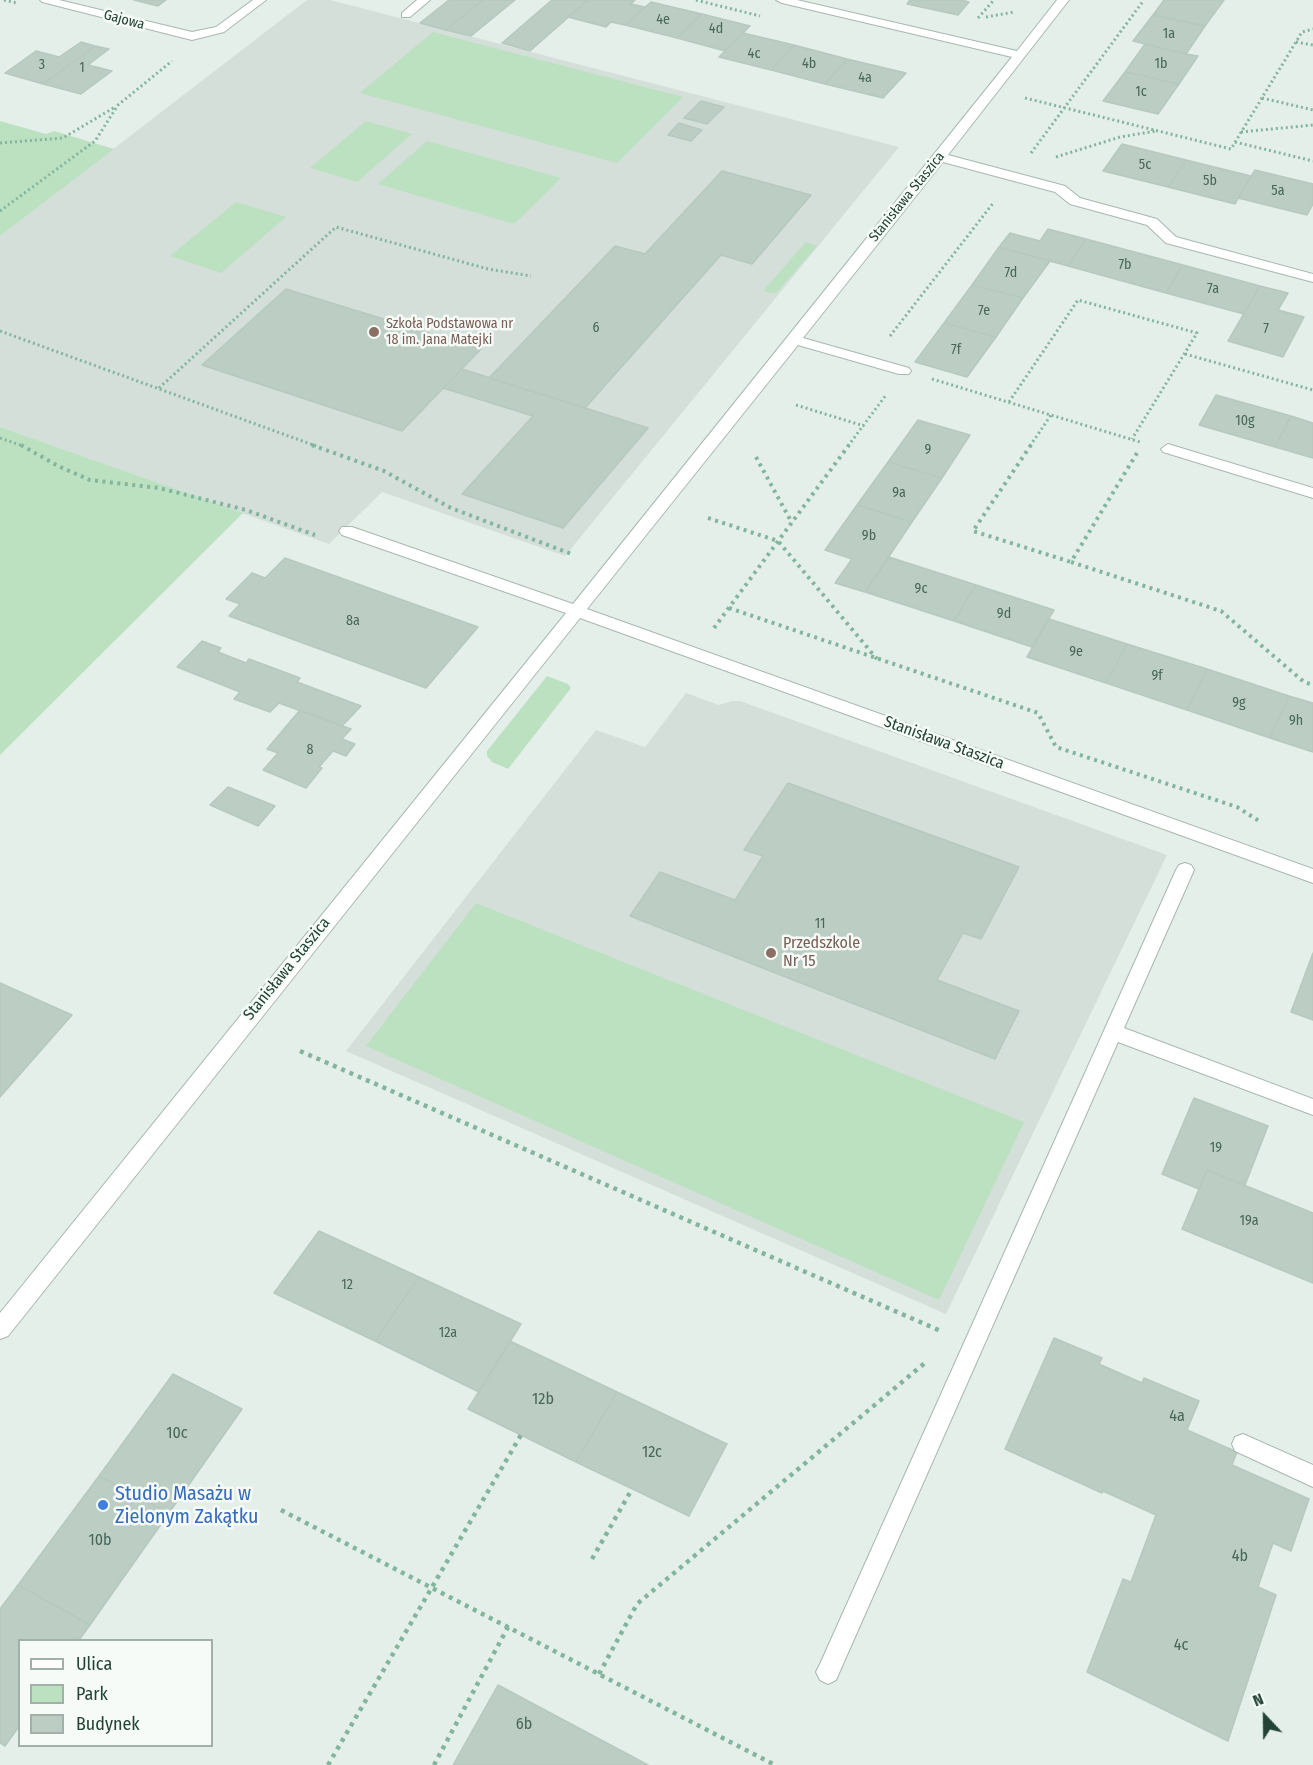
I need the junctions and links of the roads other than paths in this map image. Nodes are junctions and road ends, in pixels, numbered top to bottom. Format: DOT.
graph roads {
  1 [pos="46,0"];
  2 [pos="260,0"];
  3 [pos="424,0"];
  4 [pos="782,0"];
  5 [pos="1064,0"];
  6 [pos="406,15"];
  7 [pos="1020,55"];
  8 [pos="940,157"];
  9 [pos="1312,278"];
  10 [pos="793,339"];
  11 [pos="904,371"];
  12 [pos="1168,449"];
  13 [pos="1313,493"];
  14 [pos="353,533"];
  15 [pos="576,611"];
  16 [pos="1185,870"];
  17 [pos="1313,876"];
  18 [pos="1113,1032"];
  19 [pos="1313,1107"];
  20 [pos="0,1329"];
  21 [pos="1243,1444"];
  22 [pos="1313,1476"];
  23 [pos="828,1672"];
  1 -- 2 [label="street, Gajowa"];
  3 -- 6 [label="street"];
  4 -- 7 [label="street"];
  5 -- 7 [label="street, Stanisława Staszica"];
  7 -- 8 [label="street, Stanisława Staszica"];
  8 -- 9 [label="street"];
  8 -- 10 [label="street, Stanisława Staszica"];
  10 -- 11 [label="street"];
  10 -- 15 [label="street, Stanisława Staszica"];
  12 -- 13 [label="street"];
  14 -- 15 [label="street"];
  15 -- 17 [label="street, Stanisława Staszica"];
  15 -- 20 [label="street, Stanisława Staszica"];
  16 -- 18 [label="street"];
  18 -- 19 [label="street"];
  18 -- 23 [label="street"];
  21 -- 22 [label="street"];
}
